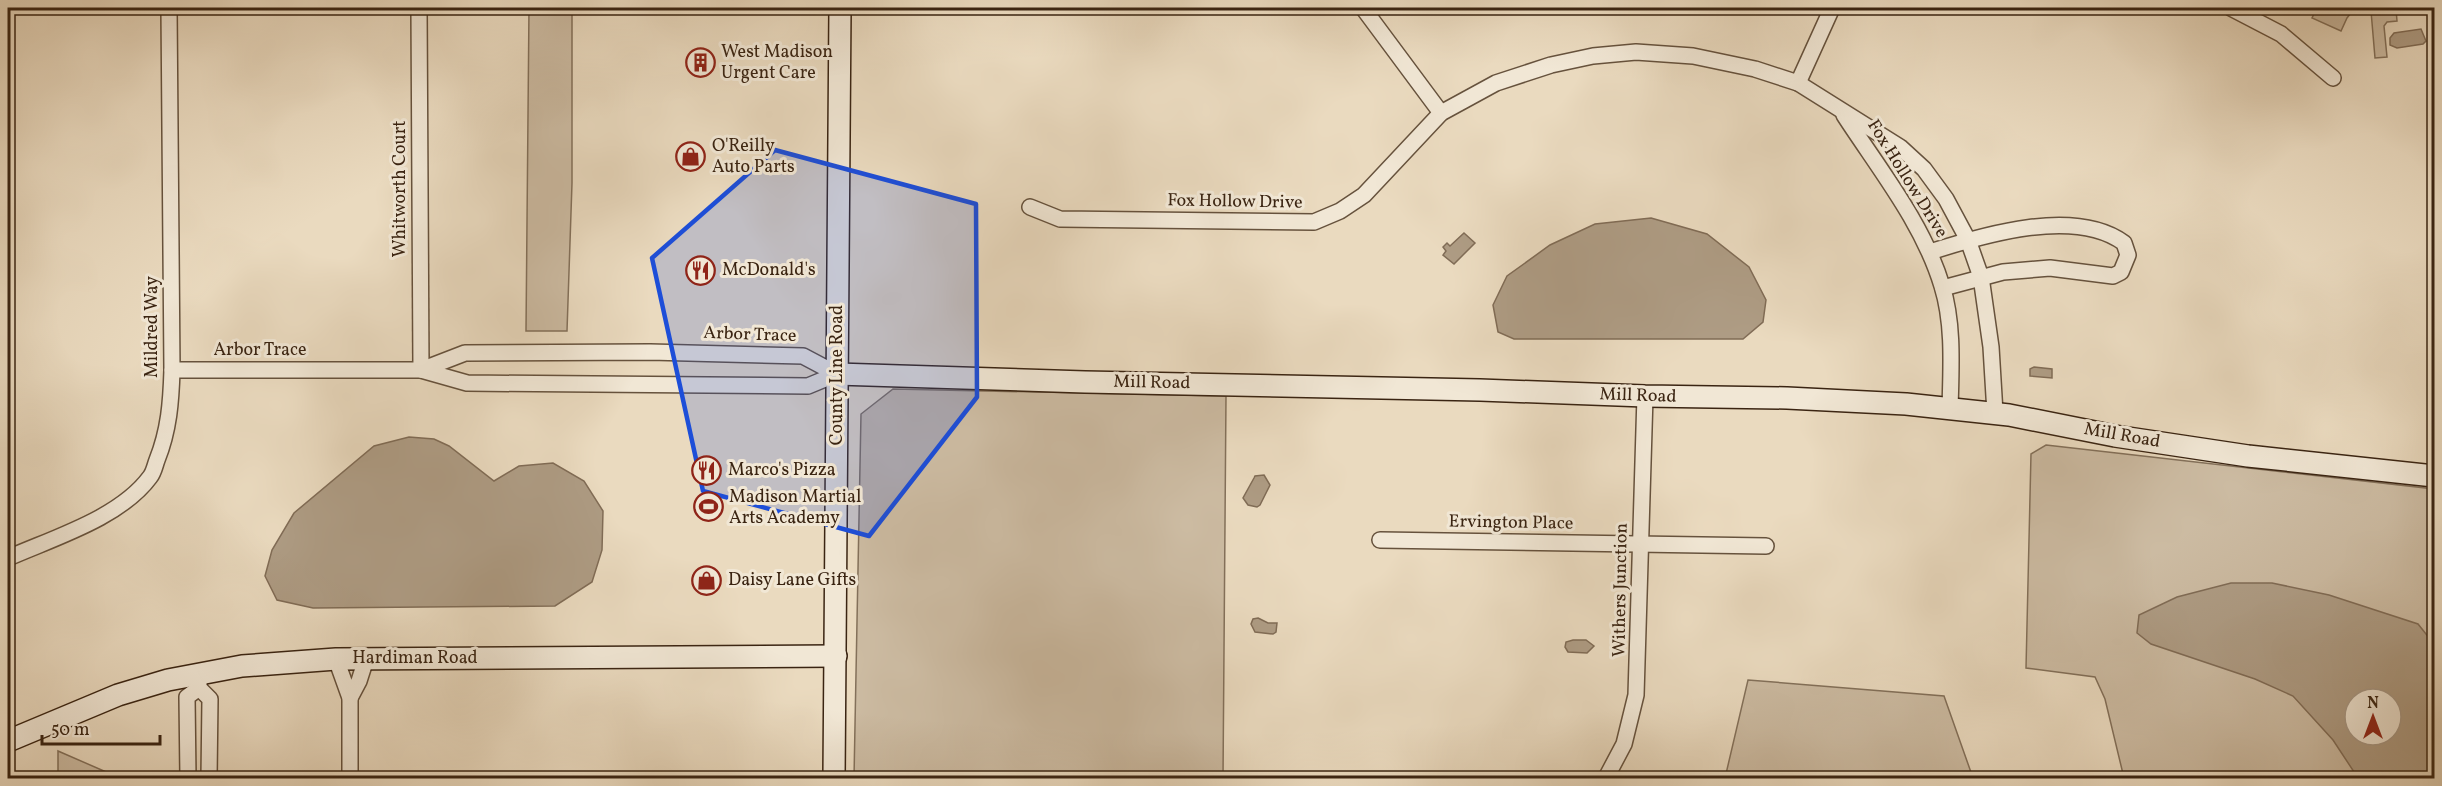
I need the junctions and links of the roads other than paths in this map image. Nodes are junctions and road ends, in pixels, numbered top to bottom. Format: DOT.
graph roads {
  1 [pos="169,8"];
  2 [pos="419,8"];
  3 [pos="840,8"];
  4 [pos="1363,8"];
  5 [pos="1832,8"];
  6 [pos="2231,8"];
  7 [pos="2332,78"];
  8 [pos="1798,83"];
  9 [pos="1441,113"];
  10 [pos="1842,113"];
  11 [pos="1030,207"];
  12 [pos="1968,240"];
  13 [pos="1930,252"];
  14 [pos="1981,278"];
  15 [pos="1943,288"];
  16 [pos="172,370"];
  17 [pos="421,370"];
  18 [pos="837,374"];
  19 [pos="1645,396"];
  20 [pos="1950,409"];
  21 [pos="1995,413"];
  22 [pos="2434,476"];
  23 [pos="1380,540"];
  24 [pos="1641,544"];
  25 [pos="1766,546"];
  26 [pos="8,558"];
  27 [pos="836,656"];
  28 [pos="336,659"];
  29 [pos="366,659"];
  30 [pos="199,681"];
  31 [pos="350,698"];
  32 [pos="8,741"];
  33 [pos="188,778"];
  34 [pos="209,778"];
  35 [pos="350,778"];
  36 [pos="834,778"];
  37 [pos="1606,778"];
  1 -- 16 [label="street, Mildred Way"];
  2 -- 17 [label="street, Whitworth Court"];
  3 -- 18 [label="street, County Line Road"];
  4 -- 9 [label="street"];
  5 -- 8 [label="street"];
  6 -- 7 [label="street"];
  8 -- 9 [label="street, Fox Hollow Drive"];
  8 -- 10 [label="street, Fox Hollow Drive"];
  9 -- 11 [label="street, Fox Hollow Drive"];
  10 -- 12 [label="street, Fox Hollow Drive"];
  10 -- 13 [label="street, Fox Hollow Drive"];
  12 -- 13 [label="street"];
  12 -- 14 [label="street, Fox Hollow Drive"];
  12 -- 14 [label="street"];
  13 -- 15 [label="street, Fox Hollow Drive"];
  14 -- 15 [label="street"];
  14 -- 21 [label="street, Fox Hollow Drive"];
  15 -- 20 [label="street, Fox Hollow Drive"];
  16 -- 17 [label="street, Arbor Trace"];
  16 -- 26 [label="street, Mildred Way"];
  17 -- 18 [label="street, Arbor Trace"];
  17 -- 18 [label="street, Arbor Trace"];
  18 -- 19 [label="street, Mill Road"];
  18 -- 27 [label="street, County Line Road"];
  19 -- 20 [label="street, Mill Road"];
  19 -- 24 [label="street, Withers Junction"];
  20 -- 21 [label="street, Mill Road"];
  21 -- 22 [label="street, Mill Road"];
  23 -- 24 [label="street, Ervington Place"];
  24 -- 25 [label="street, Ervington Place"];
  24 -- 37 [label="street, Withers Junction"];
  27 -- 29 [label="street, Hardiman Road"];
  27 -- 36 [label="street, County Line Road"];
  28 -- 29 [label="street, Hardiman Road"];
  28 -- 30 [label="street, Hardiman Road"];
  28 -- 31 [label="street"];
  29 -- 31 [label="street"];
  30 -- 32 [label="street, Hardiman Road"];
  30 -- 33 [label="street"];
  30 -- 34 [label="street"];
  31 -- 35 [label="street"];
}
